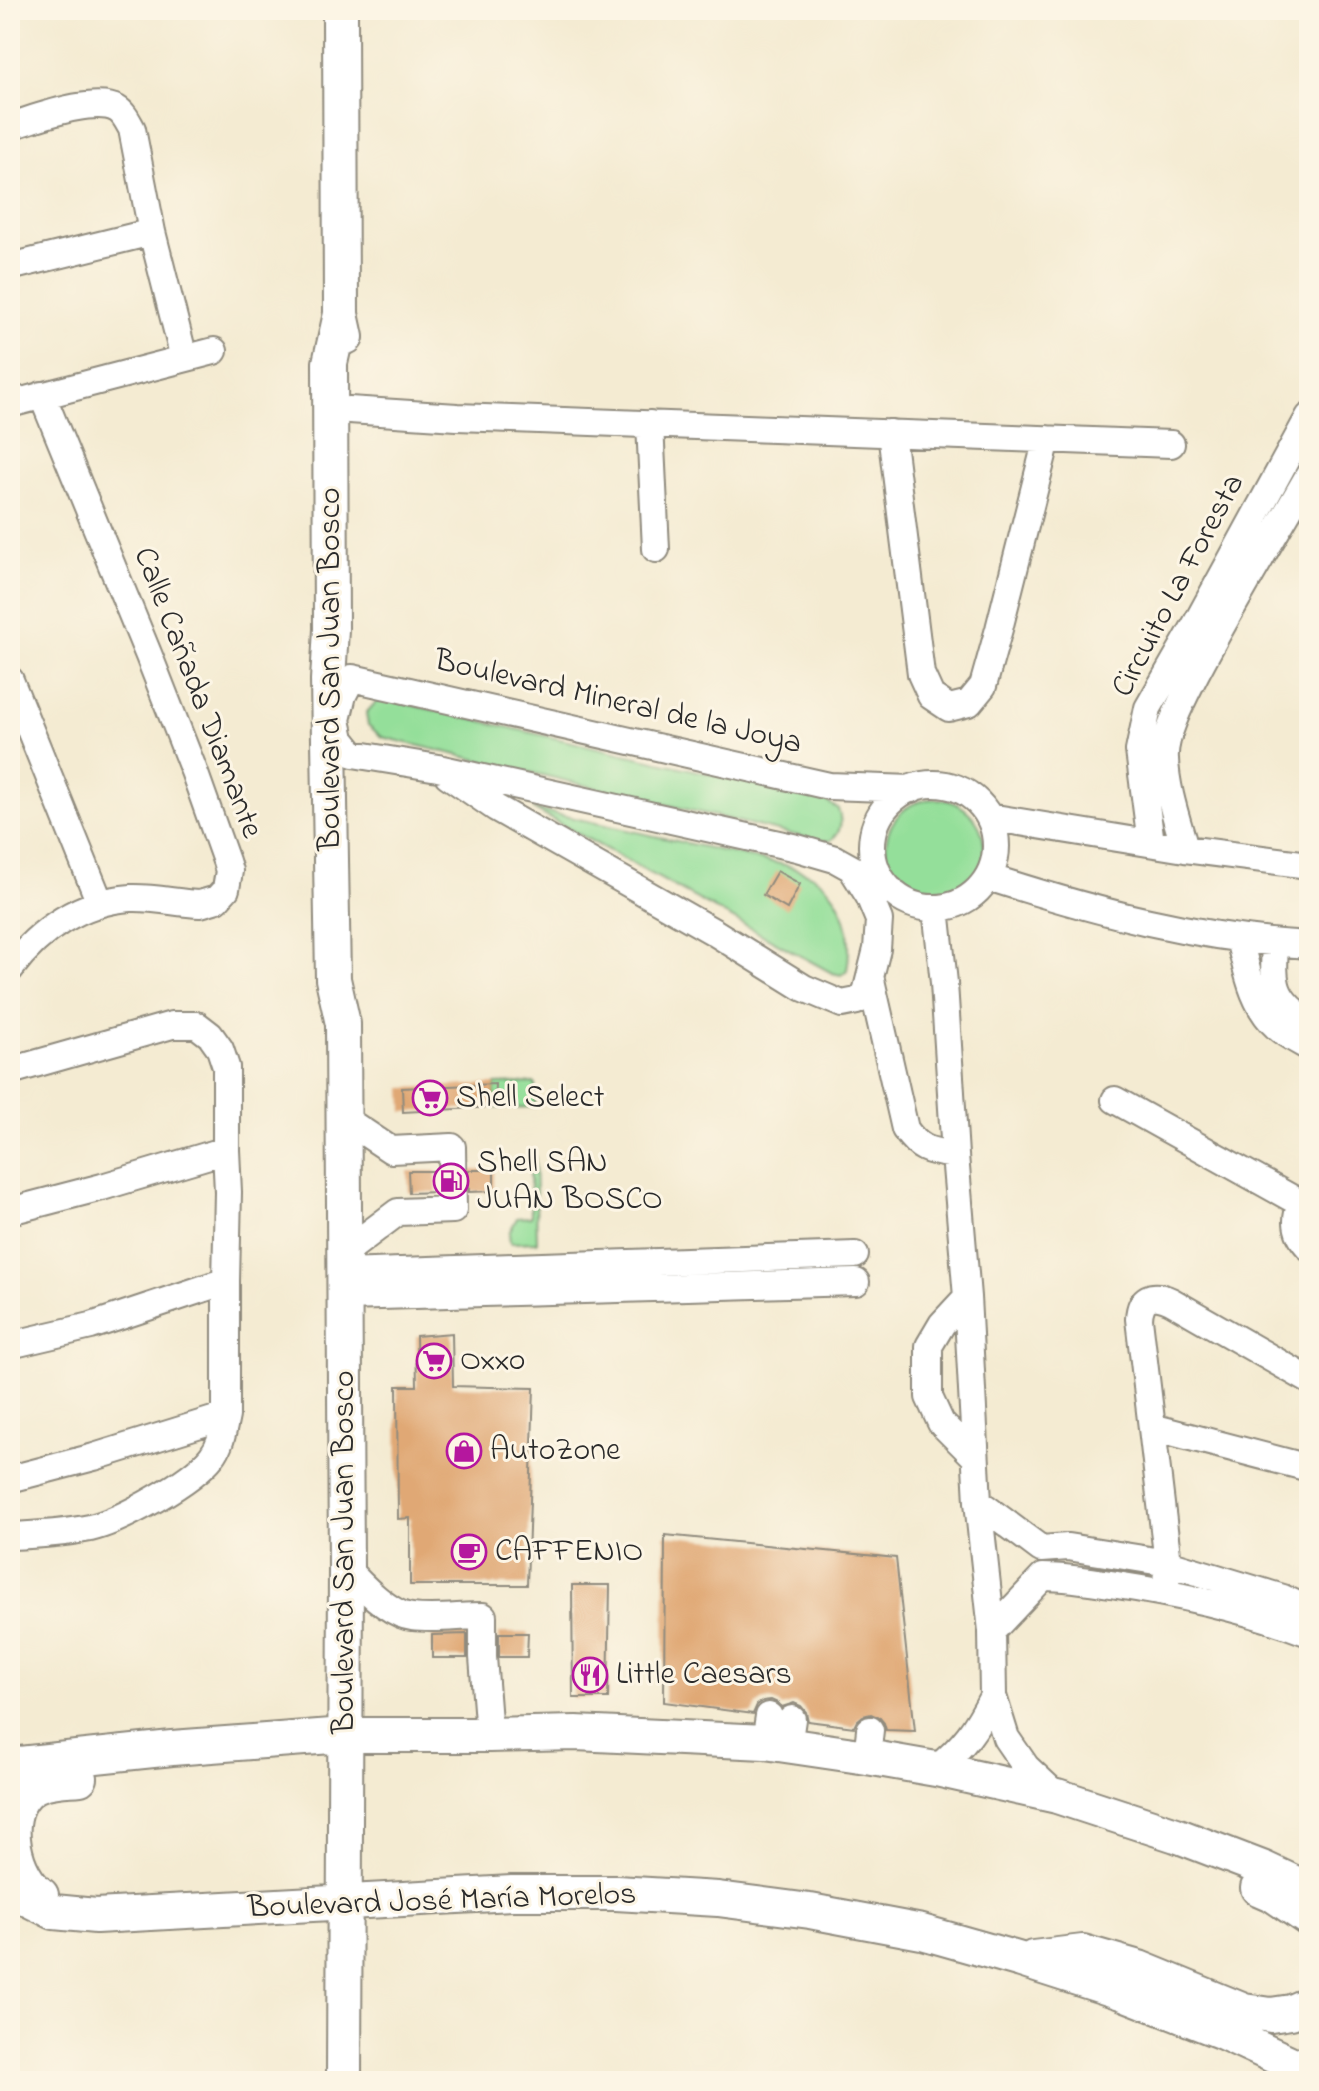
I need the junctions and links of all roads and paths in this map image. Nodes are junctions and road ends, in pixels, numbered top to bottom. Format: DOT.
graph roads {
  1 [pos="340,10"];
  2 [pos="10,126"];
  3 [pos="152,232"];
  4 [pos="10,267"];
  5 [pos="341,314"];
  6 [pos="214,351"];
  7 [pos="184,358"];
  8 [pos="42,395"];
  9 [pos="10,404"];
  10 [pos="349,410"];
  11 [pos="650,424"];
  12 [pos="1306,431"];
  13 [pos="891,433"];
  14 [pos="1047,439"];
  15 [pos="1171,444"];
  16 [pos="1309,475"];
  17 [pos="656,549"];
  18 [pos="1204,634"];
  19 [pos="340,679"];
  20 [pos="10,680"];
  21 [pos="342,753"];
  22 [pos="438,768"];
  23 [pos="912,789"];
  24 [pos="989,817"];
  25 [pos="1151,843"];
  26 [pos="1185,849"];
  27 [pos="1308,863"];
  28 [pos="851,868"];
  29 [pos="988,877"];
  30 [pos="891,890"];
  31 [pos="100,903"];
  32 [pos="936,908"];
  33 [pos="1239,939"];
  34 [pos="1275,943"];
  35 [pos="1309,945"];
  36 [pos="12,963"];
  37 [pos="871,980"];
  38 [pos="1309,1022"];
  39 [pos="1309,1047"];
  40 [pos="10,1071"];
  41 [pos="1115,1100"];
  42 [pos="343,1118"];
  43 [pos="226,1150"];
  44 [pos="955,1155"];
  45 [pos="1305,1201"];
  46 [pos="10,1211"];
  47 [pos="1309,1247"];
  48 [pos="855,1255"];
  49 [pos="345,1274"];
  50 [pos="226,1281"];
  51 [pos="856,1282"];
  52 [pos="967,1297"];
  53 [pos="10,1345"];
  54 [pos="1309,1380"];
  55 [pos="226,1416"];
  56 [pos="1152,1427"];
  57 [pos="975,1457"];
  58 [pos="1309,1468"];
  59 [pos="10,1479"];
  60 [pos="978,1502"];
  61 [pos="10,1536"];
  62 [pos="1041,1549"];
  63 [pos="1168,1563"];
  64 [pos="346,1568"];
  65 [pos="1043,1577"];
  66 [pos="1165,1592"];
  67 [pos="1309,1610"];
  68 [pos="992,1631"];
  69 [pos="1309,1633"];
  70 [pos="993,1696"];
  71 [pos="345,1735"];
  72 [pos="489,1735"];
  73 [pos="150,1751"];
  74 [pos="10,1765"];
  75 [pos="936,1769"];
  76 [pos="1057,1796"];
  77 [pos="1176,1835"];
  78 [pos="10,1881"];
  79 [pos="1309,1890"];
  80 [pos="344,1902"];
  81 [pos="96,1916"];
  82 [pos="1309,1919"];
  83 [pos="1021,1960"];
  84 [pos="1309,2004"];
  85 [pos="1309,2072"];
  86 [pos="344,2081"];
  1 -- 5 [label="main road, Boulevard San Juan Bosco"];
  2 -- 3 [label="street"];
  3 -- 4 [label="street"];
  3 -- 7 [label="street"];
  5 -- 10 [label="main road, Boulevard San Juan Bosco"];
  5 -- 19 [label="main road, Boulevard San Juan Bosco"];
  6 -- 7 [label="street"];
  7 -- 8 [label="street"];
  8 -- 9 [label="street"];
  8 -- 31 [label="street, Calle Cañada Diamante"];
  10 -- 11 [label="street"];
  10 -- 19 [label="main road, Boulevard San Juan Bosco"];
  11 -- 13 [label="street"];
  11 -- 17 [label="street"];
  12 -- 18 [label="street, Circuito La Foresta"];
  13 -- 14 [label="street"];
  13 -- 14 [label="street"];
  14 -- 15 [label="street"];
  16 -- 18 [label="street, Circuito La Foresta"];
  18 -- 25 [label="street, Circuito La Foresta"];
  18 -- 26 [label="street, Circuito La Foresta"];
  19 -- 21 [label="main road, Boulevard San Juan Bosco"];
  19 -- 21 [label="street"];
  19 -- 23 [label="street, Boulevard Mineral de la Joya"];
  20 -- 31 [label="street"];
  21 -- 22 [label="street"];
  21 -- 42 [label="main road, Boulevard San Juan Bosco"];
  22 -- 28 [label="street"];
  22 -- 37 [label="street"];
  23 -- 24 [label="street"];
  23 -- 30 [label="street"];
  24 -- 25 [label="street"];
  24 -- 29 [label="street"];
  25 -- 26 [label="street"];
  26 -- 27 [label="street"];
  28 -- 30 [label="street"];
  28 -- 37 [label="street"];
  29 -- 32 [label="street"];
  29 -- 33 [label="street"];
  30 -- 32 [label="street"];
  31 -- 36 [label="street, Calle Cañada Diamante"];
  32 -- 44 [label="street"];
  33 -- 34 [label="street"];
  33 -- 39 [label="street"];
  34 -- 35 [label="street"];
  34 -- 38 [label="street"];
  37 -- 44 [label="street"];
  40 -- 43 [label="street"];
  41 -- 45 [label="street"];
  42 -- 49 [label="main road, Boulevard San Juan Bosco"];
  42 -- 49 [label="street"];
  43 -- 46 [label="street"];
  43 -- 50 [label="street"];
  44 -- 52 [label="street"];
  45 -- 47 [label="street"];
  48 -- 49 [label="street"];
  49 -- 51 [label="street"];
  49 -- 64 [label="main road, Boulevard San Juan Bosco"];
  50 -- 53 [label="street"];
  50 -- 55 [label="street"];
  52 -- 57 [label="street"];
  52 -- 57 [label="street"];
  54 -- 56 [label="street"];
  55 -- 59 [label="street"];
  55 -- 61 [label="street"];
  56 -- 58 [label="street"];
  56 -- 63 [label="street"];
  57 -- 60 [label="street"];
  60 -- 62 [label="street"];
  60 -- 68 [label="street"];
  62 -- 63 [label="street"];
  62 -- 65 [label="street"];
  63 -- 66 [label="street"];
  63 -- 67 [label="street"];
  64 -- 71 [label="main road, Boulevard San Juan Bosco"];
  64 -- 72 [label="street"];
  65 -- 66 [label="street"];
  65 -- 68 [label="street"];
  66 -- 69 [label="street"];
  68 -- 70 [label="street"];
  70 -- 75 [label="street"];
  70 -- 76 [label="street"];
  71 -- 72 [label="main road, Boulevard José María Morelos"];
  71 -- 73 [label="main road, Boulevard José María Morelos"];
  71 -- 80 [label="main road, Boulevard San Juan Bosco"];
  72 -- 75 [label="main road, Boulevard José María Morelos"];
  73 -- 74 [label="main road, Boulevard José María Morelos"];
  73 -- 81 [label="main road, Boulevard José María Morelos"];
  75 -- 76 [label="main road, Boulevard José María Morelos"];
  76 -- 77 [label="main road, Boulevard José María Morelos"];
  77 -- 79 [label="main road, Boulevard José María Morelos"];
  77 -- 82 [label="main road, Boulevard José María Morelos"];
  78 -- 81 [label="main road, Boulevard José María Morelos"];
  80 -- 81 [label="main road, Boulevard José María Morelos"];
  80 -- 83 [label="main road, Boulevard José María Morelos"];
  80 -- 86 [label="main road, Boulevard San Juan Bosco"];
  83 -- 84 [label="main road, Boulevard José María Morelos"];
  83 -- 85 [label="main road, Boulevard José María Morelos"];
}
